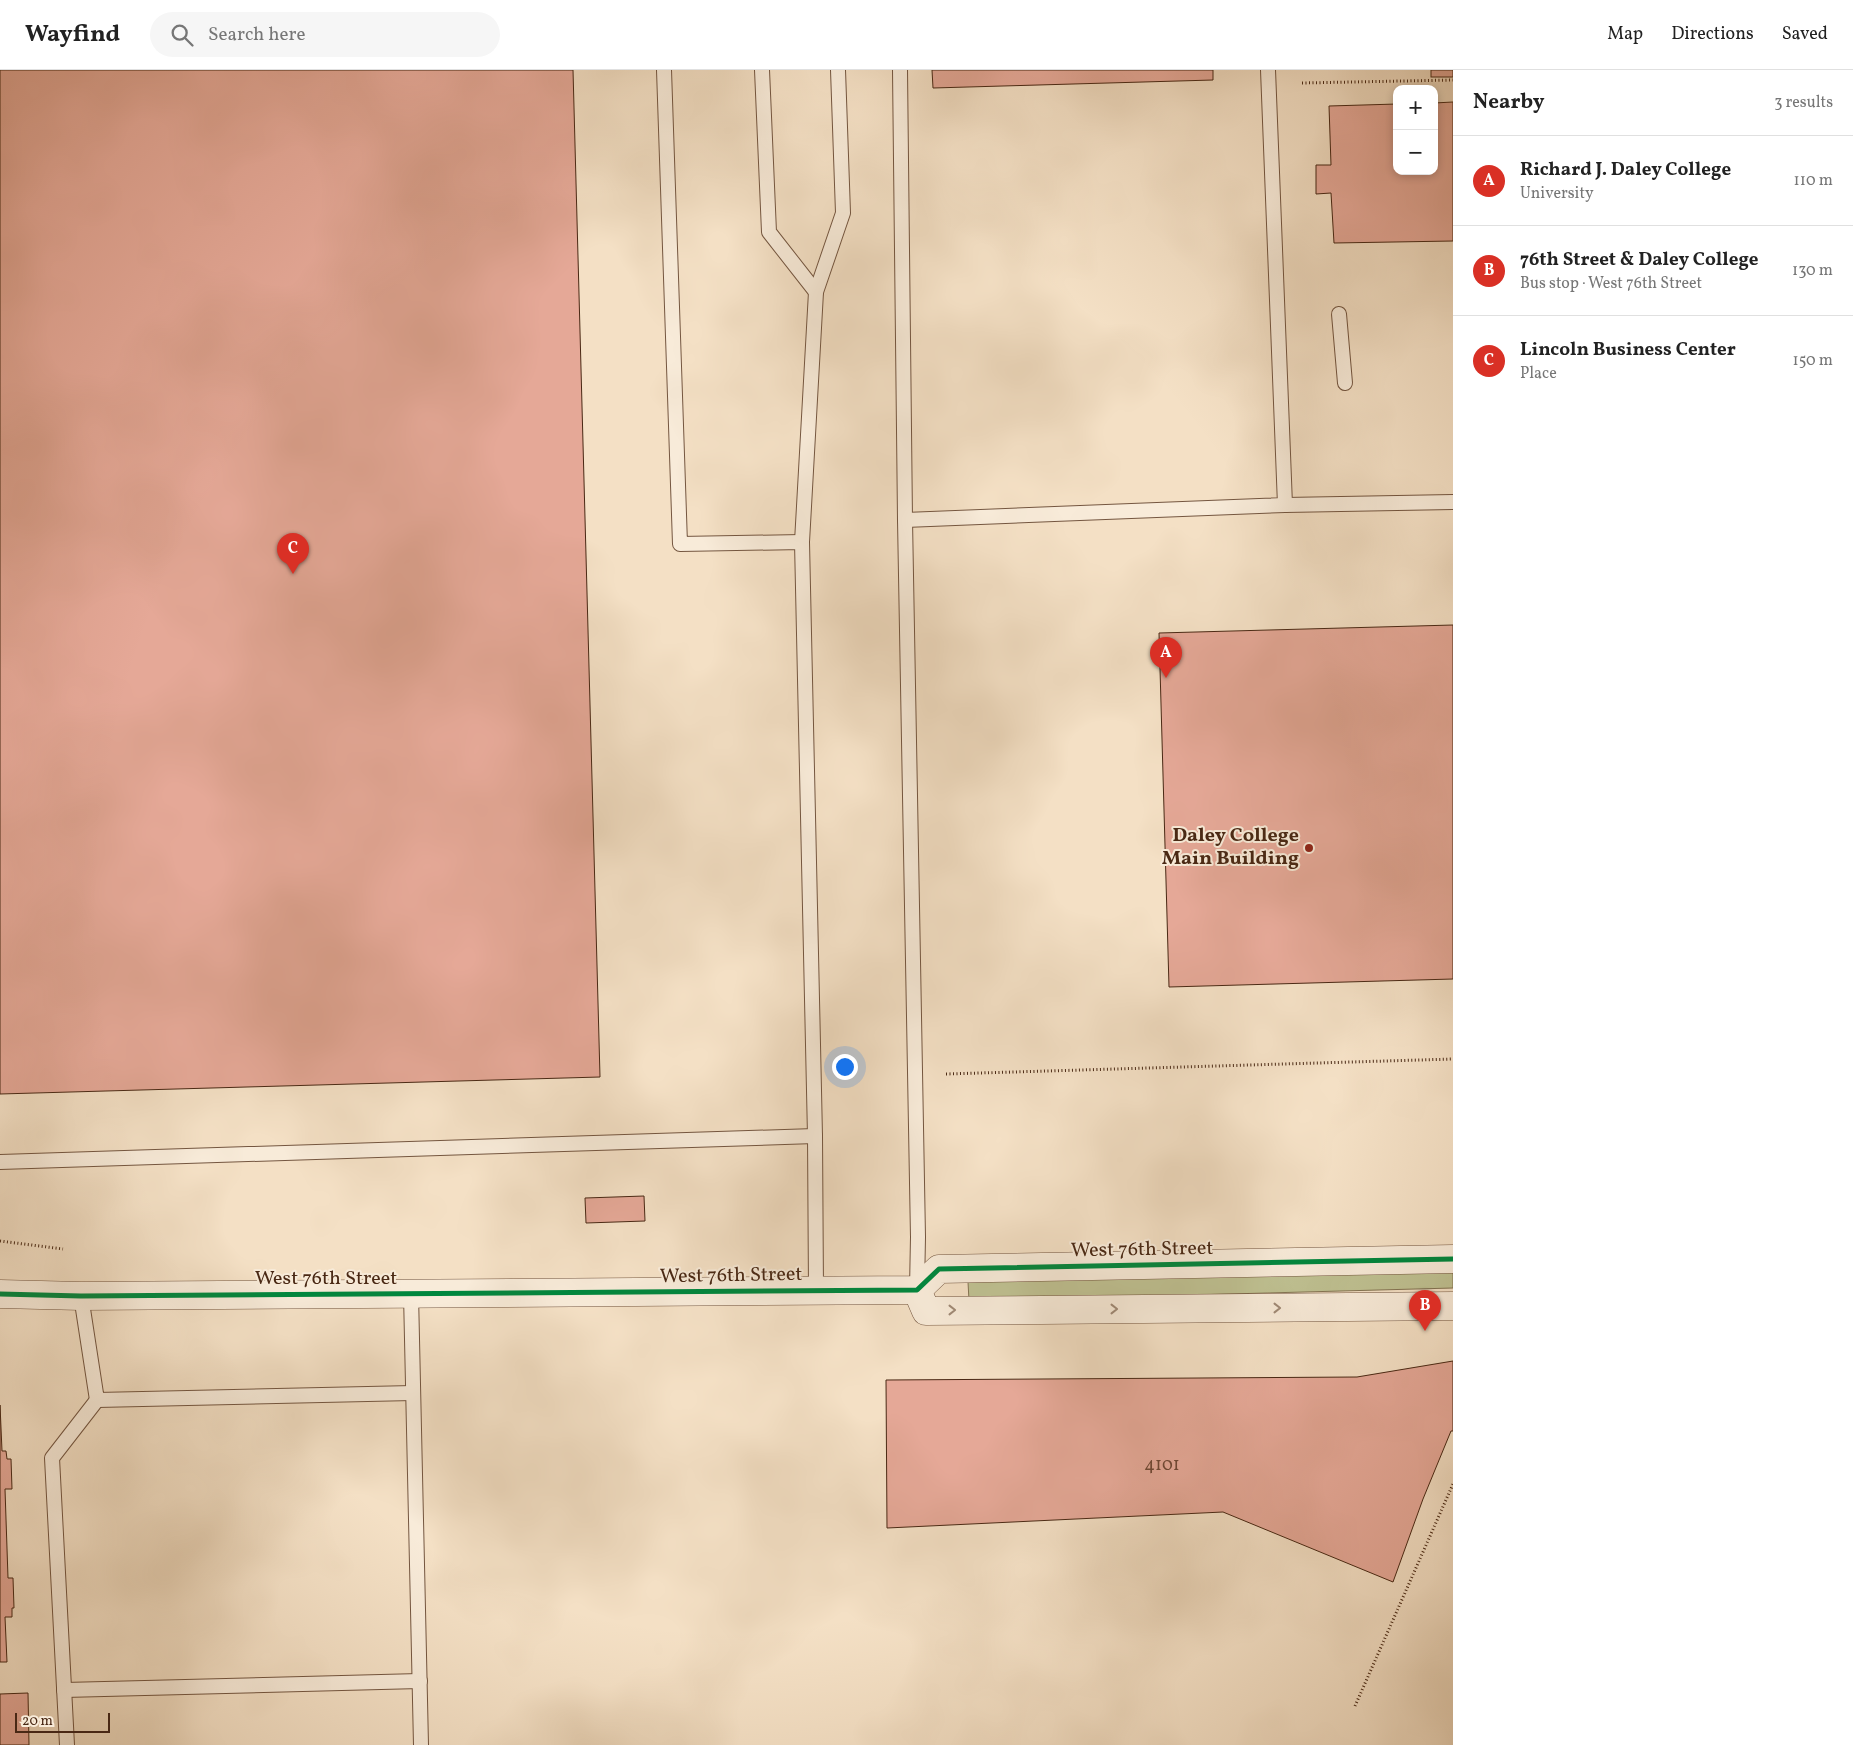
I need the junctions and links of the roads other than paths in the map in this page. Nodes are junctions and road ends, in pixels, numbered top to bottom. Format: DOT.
graph roads {
  1 [pos="664,70"];
  2 [pos="762,70"];
  3 [pos="838,70"];
  4 [pos="900,70"];
  5 [pos="1268,70"];
  6 [pos="816,292"];
  7 [pos="1339,314"];
  8 [pos="1344,382"];
  9 [pos="1453,502"];
  10 [pos="1285,504"];
  11 [pos="905,520"];
  12 [pos="802,542"];
  13 [pos="815,1136"];
  14 [pos="0,1162"];
  15 [pos="1453,1259"];
  16 [pos="816,1290"];
  17 [pos="917,1290"];
  18 [pos="0,1294"];
  19 [pos="411,1294"];
  20 [pos="81,1296"];
  21 [pos="1453,1306"];
  22 [pos="413,1393"];
  23 [pos="97,1400"];
  24 [pos="420,1681"];
  25 [pos="64,1690"];
  26 [pos="66,1745"];
  27 [pos="421,1745"];
  1 -- 12 [label="lane"];
  2 -- 6 [label="lane"];
  3 -- 6 [label="lane"];
  4 -- 11 [label="lane"];
  5 -- 10 [label="lane"];
  6 -- 12 [label="lane"];
  7 -- 8 [label="lane"];
  9 -- 10 [label="lane"];
  10 -- 11 [label="lane"];
  11 -- 17 [label="lane"];
  12 -- 13 [label="lane"];
  13 -- 14 [label="lane"];
  13 -- 16 [label="lane"];
  15 -- 17 [label="street, West 76th Street"];
  16 -- 17 [label="street, West 76th Street"];
  16 -- 19 [label="street, West 76th Street"];
  17 -- 21 [label="street, one-way"];
  18 -- 20 [label="street, West 76th Street"];
  19 -- 20 [label="street, West 76th Street"];
  19 -- 22 [label="lane"];
  20 -- 23 [label="lane"];
  22 -- 23 [label="lane"];
  22 -- 24 [label="lane"];
  23 -- 25 [label="lane"];
  24 -- 25 [label="lane"];
  24 -- 27 [label="lane"];
  25 -- 26 [label="lane"];
}
